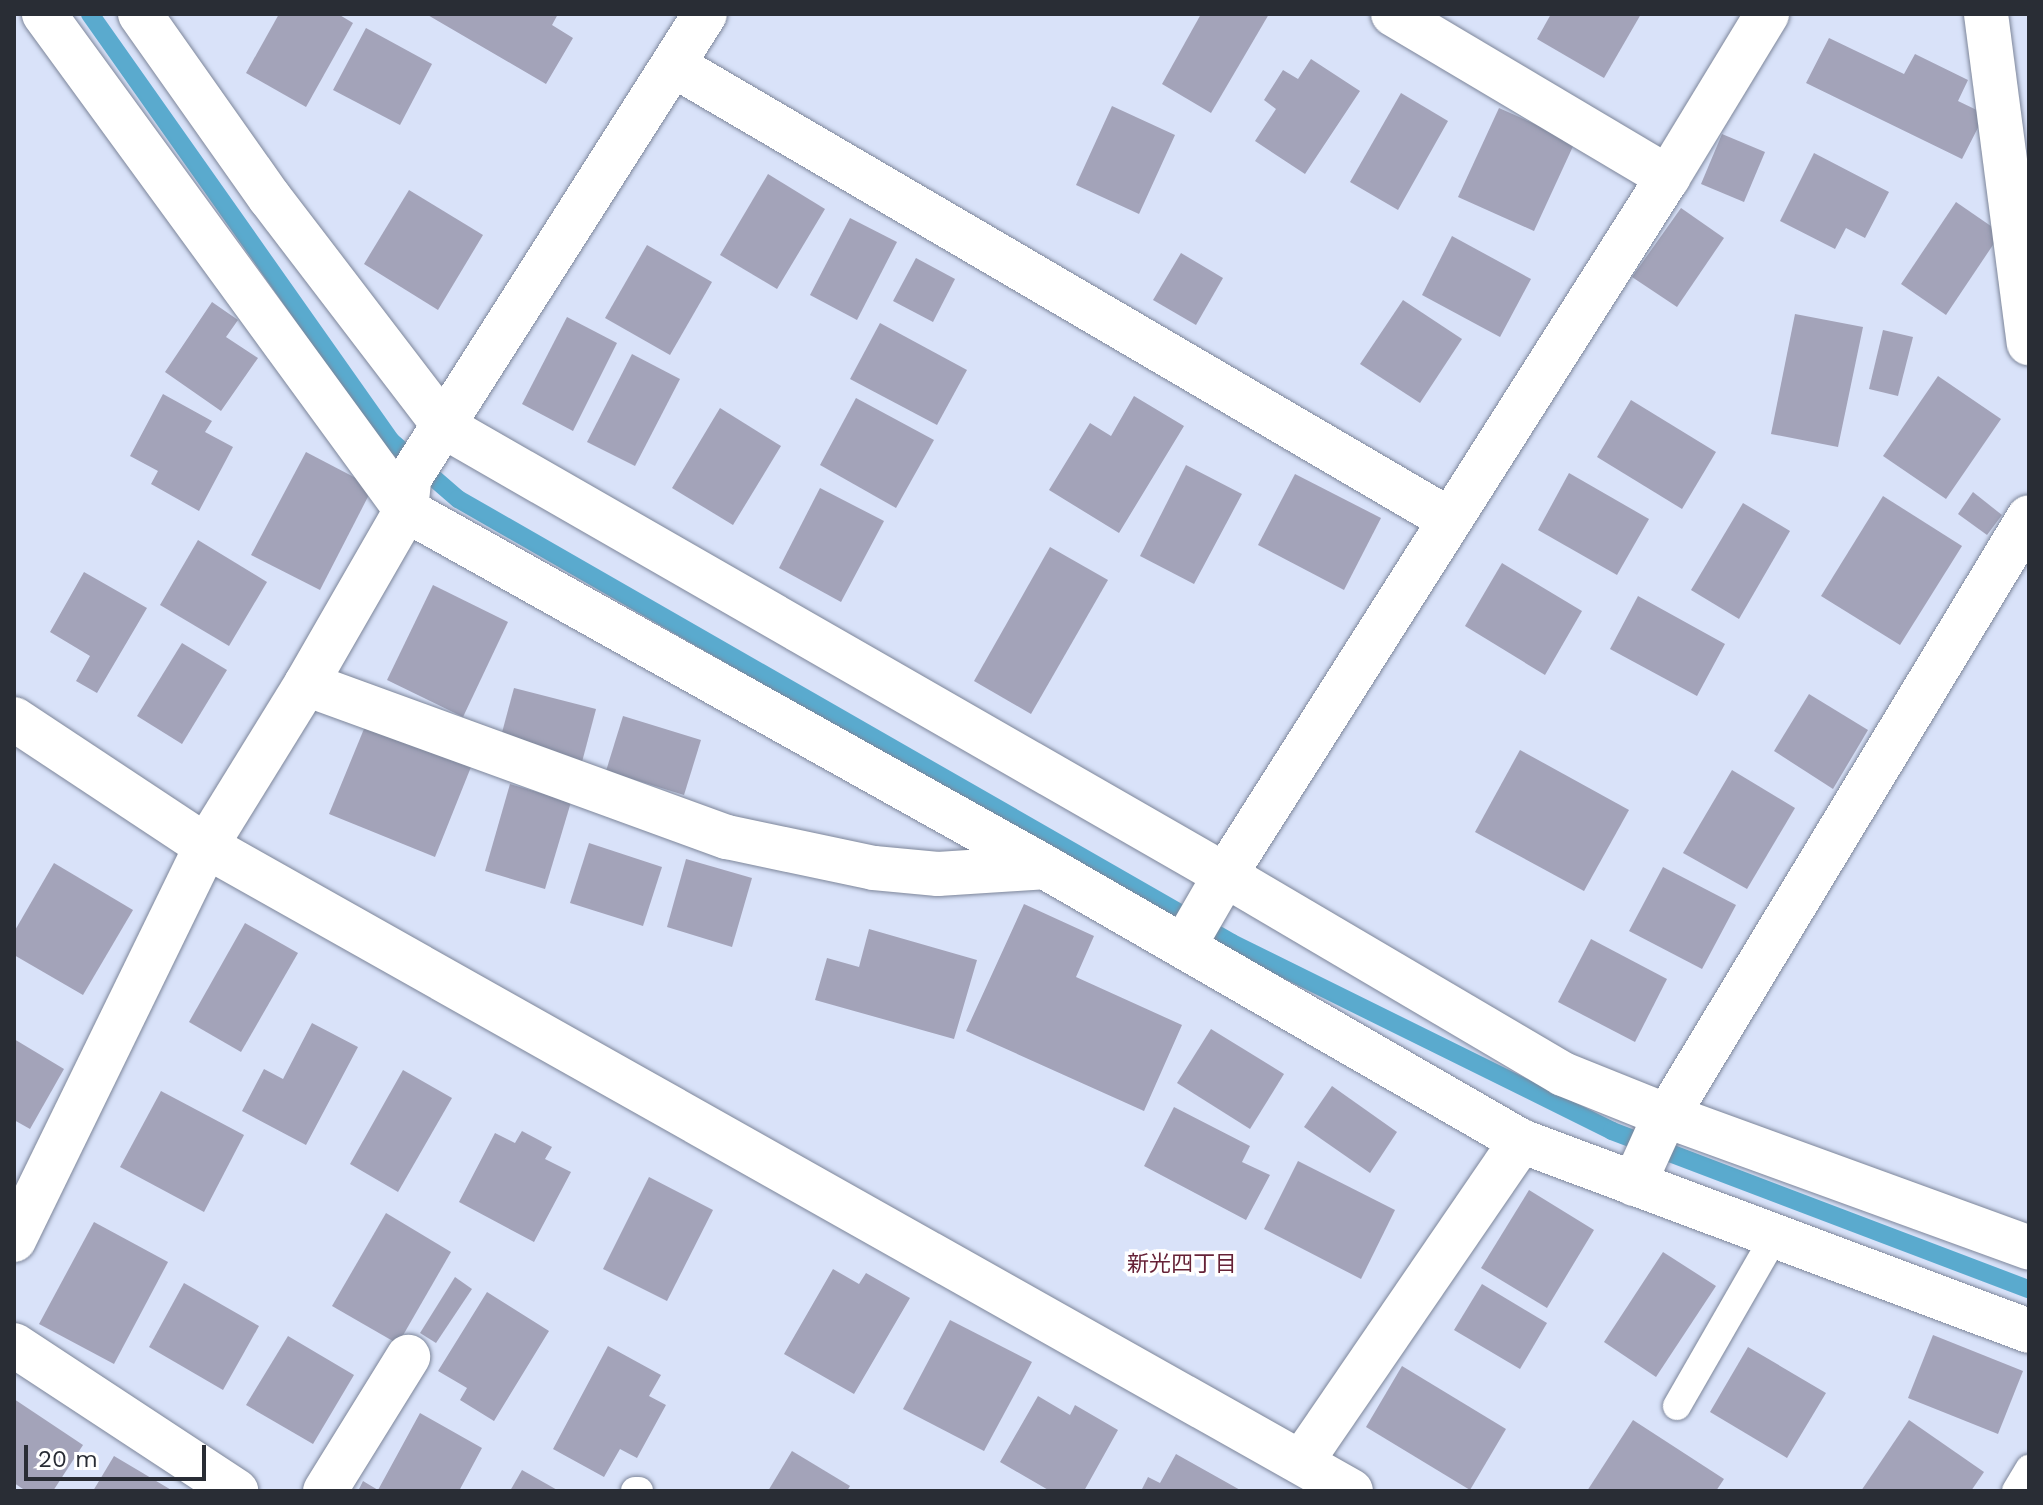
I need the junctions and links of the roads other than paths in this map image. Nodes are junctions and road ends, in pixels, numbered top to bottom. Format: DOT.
graph roads {
  1 [pos="140,14"];
  2 [pos="705,14"];
  3 [pos="1393,14"];
  4 [pos="1767,14"];
  5 [pos="1986,14"];
  6 [pos="64,19"];
  7 [pos="673,65"];
  8 [pos="1668,177"];
  9 [pos="2029,343"];
  10 [pos="423,466"];
  11 [pos="2029,517"];
  12 [pos="1450,520"];
  13 [pos="306,684"];
  14 [pos="14,719"];
  15 [pos="206,846"];
  16 [pos="1045,867"];
  17 [pos="1203,912"];
  18 [pos="1521,1141"];
  19 [pos="1651,1149"];
  20 [pos="1774,1237"];
  21 [pos="14,1240"];
  22 [pos="2029,1248"];
  23 [pos="2029,1331"];
  24 [pos="14,1345"];
  25 [pos="408,1357"];
  26 [pos="1677,1406"];
  27 [pos="2029,1469"];
  28 [pos="1329,1481"];
  29 [pos="236,1491"];
  30 [pos="325,1491"];
  31 [pos="2016,1491"];
  1 -- 10 [label="street"];
  2 -- 7 [label="street"];
  3 -- 8 [label="street"];
  4 -- 8 [label="street"];
  5 -- 9 [label="street"];
  6 -- 10 [label="street"];
  7 -- 10 [label="street"];
  7 -- 12 [label="street"];
  8 -- 12 [label="street"];
  10 -- 13 [label="street"];
  10 -- 16 [label="street"];
  10 -- 17 [label="street"];
  11 -- 19 [label="street"];
  12 -- 17 [label="street"];
  13 -- 15 [label="street"];
  13 -- 16 [label="street"];
  14 -- 15 [label="street"];
  15 -- 21 [label="street"];
  15 -- 28 [label="street"];
  16 -- 17 [label="street"];
  17 -- 18 [label="street"];
  17 -- 19 [label="street"];
  18 -- 19 [label="street"];
  18 -- 28 [label="street"];
  19 -- 20 [label="street"];
  19 -- 22 [label="street"];
  20 -- 23 [label="street"];
  20 -- 26 [label="lane"];
  24 -- 29 [label="street"];
  25 -- 30 [label="street"];
  27 -- 31 [label="lane"];
}
